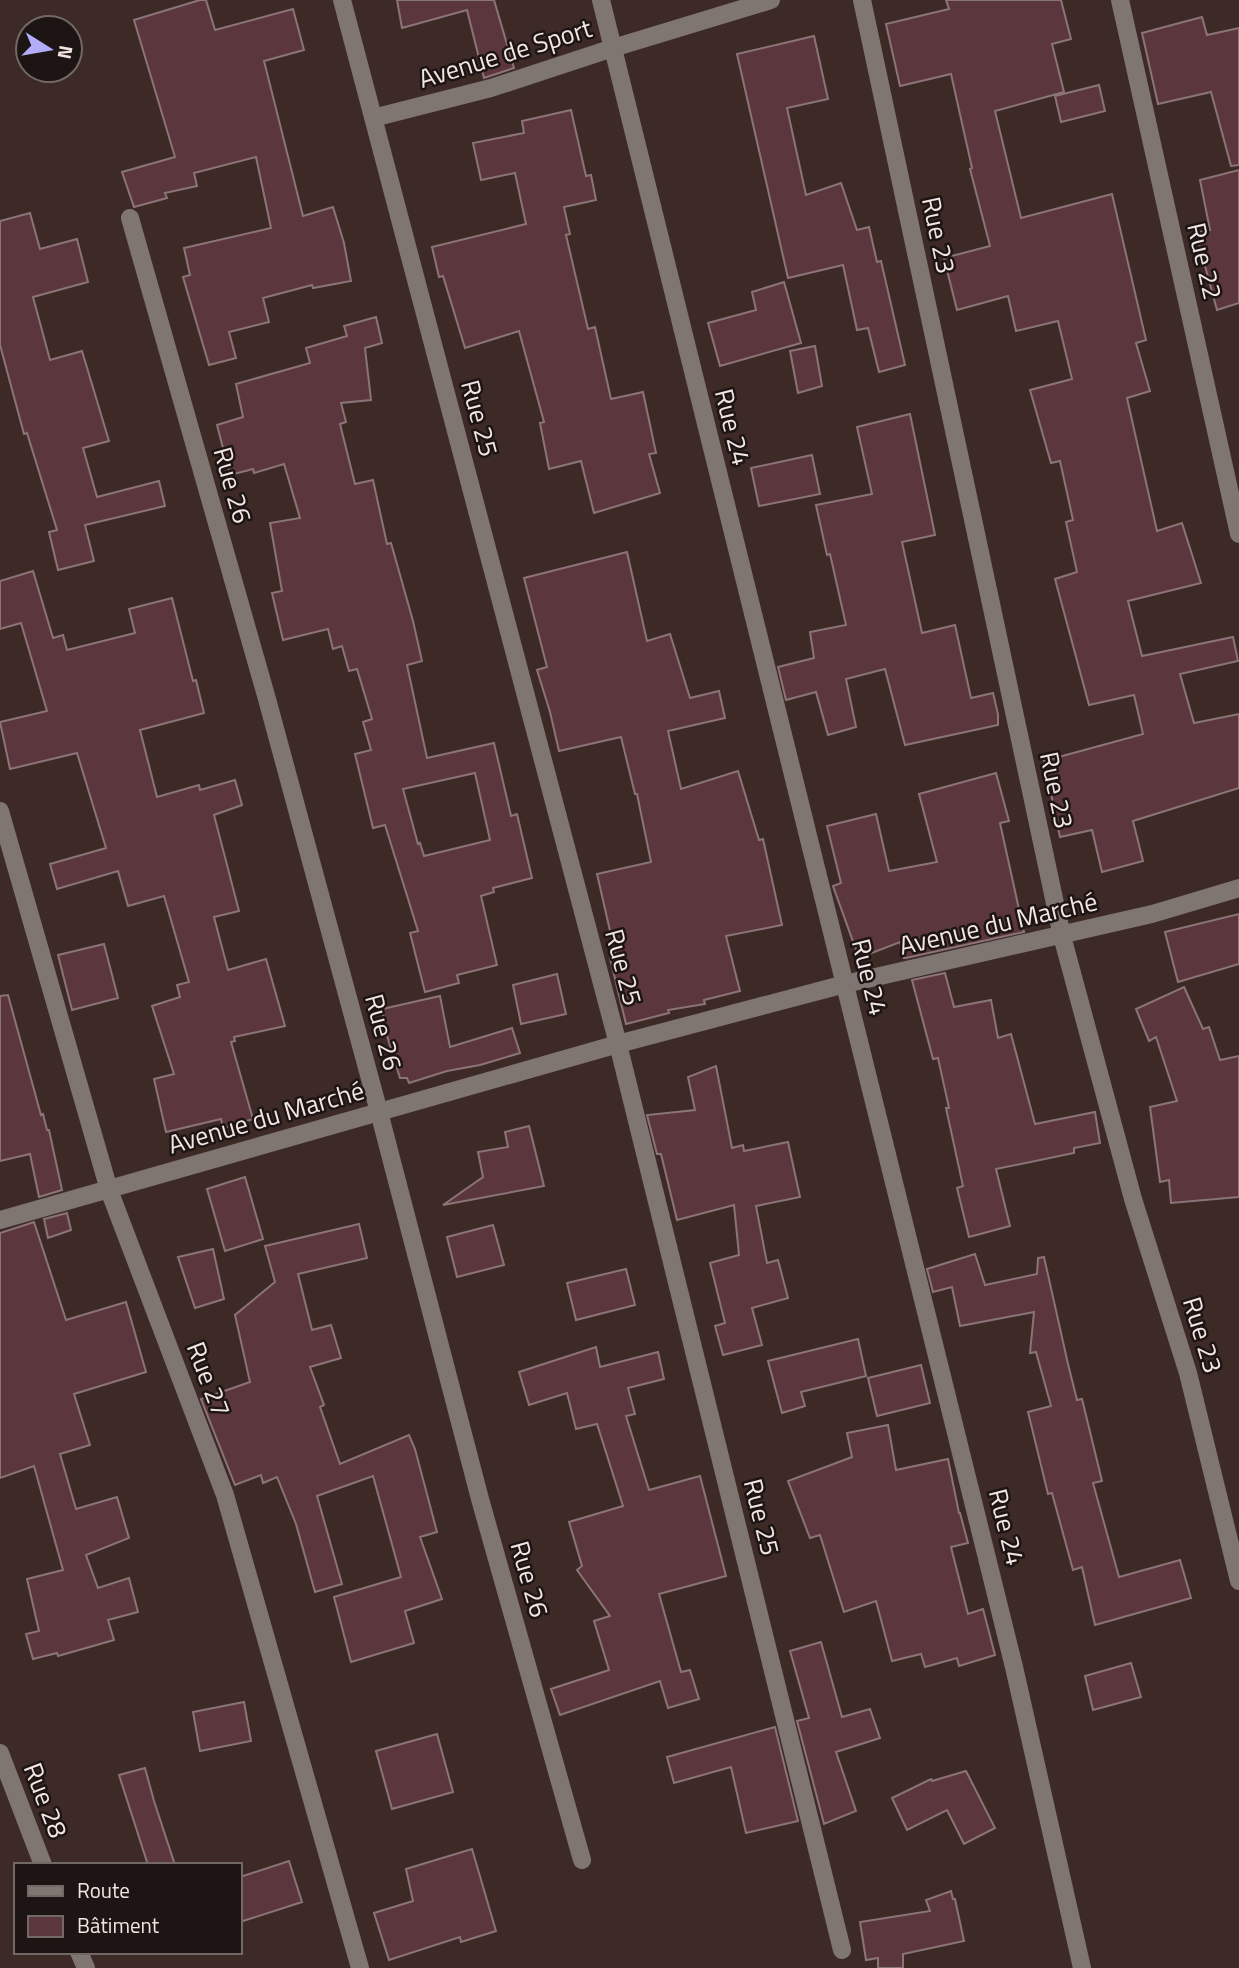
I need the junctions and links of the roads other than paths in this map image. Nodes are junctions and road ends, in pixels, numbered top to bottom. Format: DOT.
graph roads {
  1 [pos="342,0"];
  2 [pos="601,0"];
  3 [pos="771,0"];
  4 [pos="862,0"];
  5 [pos="1119,0"];
  6 [pos="613,48"];
  7 [pos="373,118"];
  8 [pos="130,218"];
  9 [pos="1239,534"];
  10 [pos="0,811"];
  11 [pos="1239,888"];
  12 [pos="1062,936"];
  13 [pos="845,985"];
  14 [pos="618,1045"];
  15 [pos="379,1112"];
  16 [pos="109,1190"];
  17 [pos="0,1220"];
  18 [pos="1239,1581"];
  19 [pos="0,1753"];
  20 [pos="582,1860"];
  21 [pos="42,1863"];
  22 [pos="842,1950"];
  23 [pos="360,1968"];
  24 [pos="1082,1968"];
  1 -- 7 [label="street, Rue 25"];
  2 -- 6 [label="street, Rue 24"];
  3 -- 6 [label="street, Avenue de Sport"];
  4 -- 12 [label="street, Rue 23"];
  5 -- 9 [label="street, Rue 22"];
  6 -- 7 [label="street, Avenue de Sport"];
  6 -- 13 [label="street, Rue 24"];
  7 -- 14 [label="street, Rue 25"];
  8 -- 15 [label="street, Rue 26"];
  10 -- 16 [label="street, Rue 27"];
  11 -- 12 [label="street, Avenue du Marché"];
  12 -- 13 [label="street, Avenue du Marché"];
  12 -- 18 [label="street, Rue 23"];
  13 -- 14 [label="street, Avenue du Marché"];
  13 -- 24 [label="street, Rue 24"];
  14 -- 15 [label="street, Avenue du Marché"];
  14 -- 22 [label="street, Rue 25"];
  15 -- 16 [label="street, Avenue du Marché"];
  15 -- 20 [label="street, Rue 26"];
  16 -- 17 [label="street, Avenue du Marché"];
  16 -- 23 [label="street, Rue 27"];
  19 -- 21 [label="street, Rue 28"];
}
